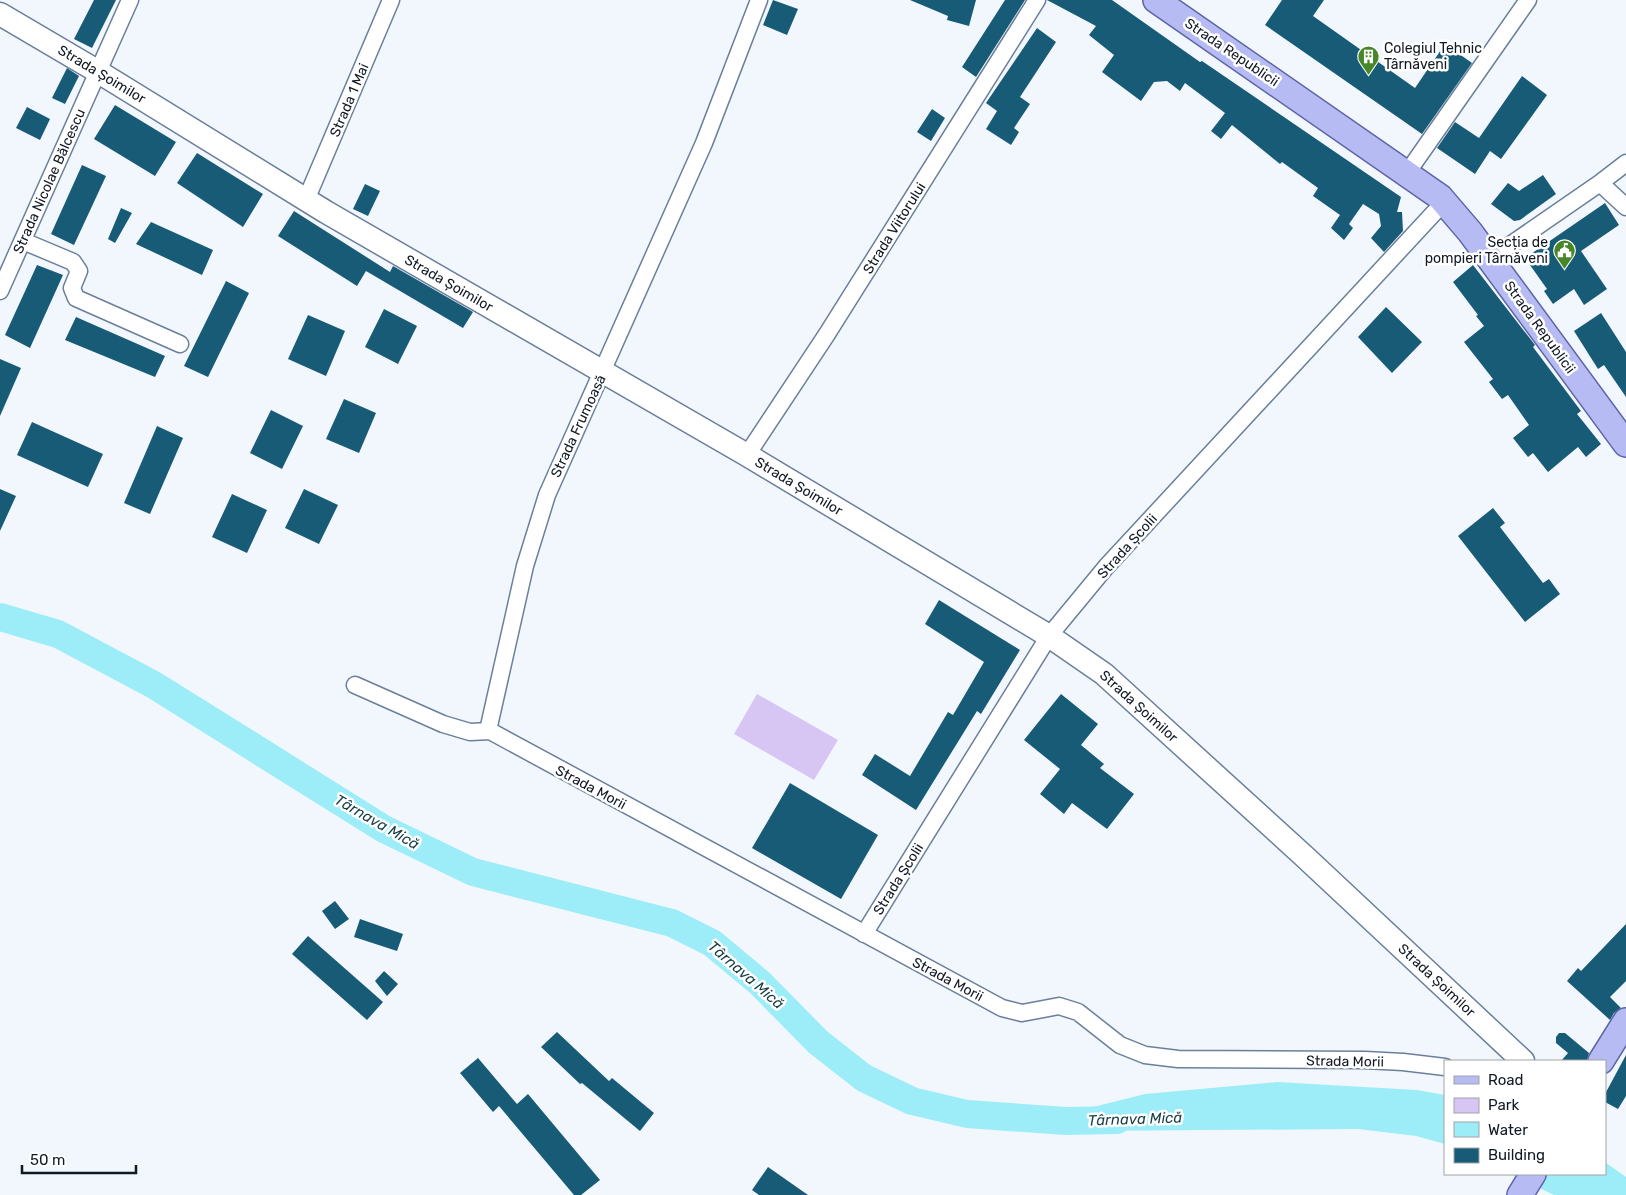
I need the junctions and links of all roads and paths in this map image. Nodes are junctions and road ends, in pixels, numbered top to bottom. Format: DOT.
graph roads {
  1 [pos="130,0"];
  2 [pos="391,0"];
  3 [pos="759,0"];
  4 [pos="1037,0"];
  5 [pos="1156,0"];
  6 [pos="1528,0"];
  7 [pos="0,14"];
  8 [pos="98,70"];
  9 [pos="1626,163"];
  10 [pos="1407,173"];
  11 [pos="1600,183"];
  12 [pos="306,200"];
  13 [pos="1445,202"];
  14 [pos="1626,207"];
  15 [pos="23,241"];
  16 [pos="1490,259"];
  17 [pos="0,291"];
  18 [pos="180,344"];
  19 [pos="604,371"];
  20 [pos="1626,444"];
  21 [pos="747,455"];
  22 [pos="1049,636"];
  23 [pos="355,685"];
  24 [pos="490,731"];
  25 [pos="864,934"];
  26 [pos="1626,1021"];
  27 [pos="1522,1060"];
  28 [pos="1603,1060"];
  29 [pos="1444,1067"];
  30 [pos="1532,1175"];
  31 [pos="1520,1195"];
  1 -- 8 [label="street, Strada Nicolae Bălcescu"];
  2 -- 12 [label="street, Strada 1 Mai"];
  3 -- 19 [label="street, Strada Frumoasă"];
  4 -- 21 [label="street, Strada Viitorului"];
  5 -- 10 [label="main road, Strada Republicii"];
  6 -- 10 [label="street"];
  7 -- 8 [label="street, Strada Șoimilor"];
  8 -- 12 [label="street, Strada Șoimilor"];
  8 -- 15 [label="street, Strada Nicolae Bălcescu"];
  9 -- 11 [label="street"];
  10 -- 13 [label="main road, Strada Republicii"];
  11 -- 14 [label="street"];
  11 -- 16 [label="street"];
  12 -- 19 [label="street, Strada Șoimilor"];
  13 -- 16 [label="main road, Strada Republicii"];
  13 -- 22 [label="street, Strada Școlii"];
  15 -- 17 [label="street, Strada Nicolae Bălcescu"];
  15 -- 18 [label="street"];
  16 -- 20 [label="main road, Strada Republicii"];
  19 -- 21 [label="street, Strada Șoimilor"];
  19 -- 24 [label="street, Strada Frumoasă"];
  21 -- 22 [label="street, Strada Șoimilor"];
  22 -- 25 [label="street, Strada Școlii"];
  22 -- 27 [label="street, Strada Șoimilor"];
  23 -- 24 [label="street"];
  24 -- 25 [label="street, Strada Morii"];
  25 -- 29 [label="street, Strada Morii"];
  26 -- 28 [label="main road"];
  30 -- 31 [label="main road"];
}
